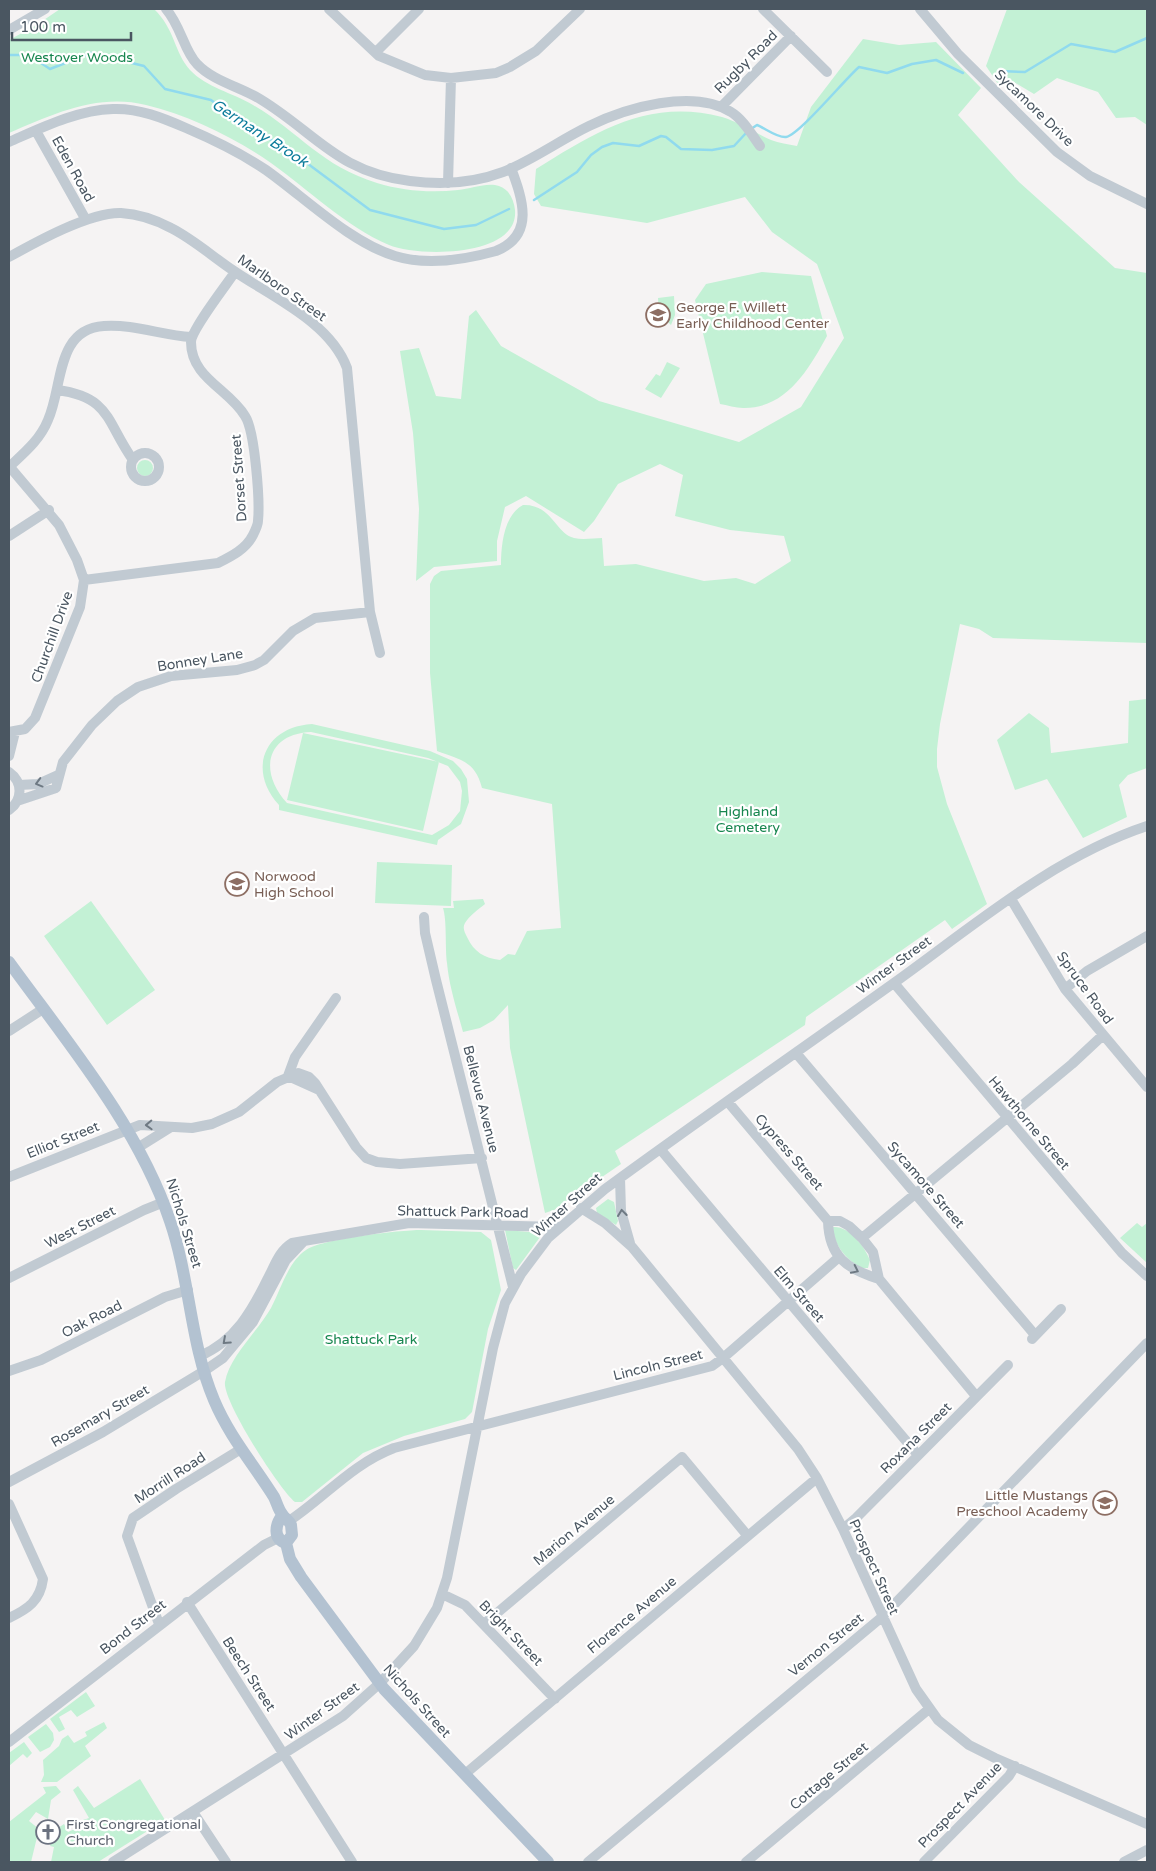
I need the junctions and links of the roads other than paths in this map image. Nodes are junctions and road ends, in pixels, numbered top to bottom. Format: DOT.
graph roads {
  1 [pos="45,9"];
  2 [pos="166,9"];
  3 [pos="329,9"];
  4 [pos="419,9"];
  5 [pos="580,9"];
  6 [pos="763,9"];
  7 [pos="920,9"];
  8 [pos="9,30"];
  9 [pos="791,36"];
  10 [pos="376,52"];
  11 [pos="827,72"];
  12 [pos="451,78"];
  13 [pos="721,106"];
  14 [pos="36,131"];
  15 [pos="9,142"];
  16 [pos="758,143"];
  17 [pos="511,168"];
  18 [pos="448,182"];
  19 [pos="1147,204"];
  20 [pos="86,220"];
  21 [pos="9,257"];
  22 [pos="236,272"];
  23 [pos="191,337"];
  24 [pos="57,390"];
  25 [pos="133,460"];
  26 [pos="9,467"];
  27 [pos="48,510"];
  28 [pos="9,536"];
  29 [pos="84,580"];
  30 [pos="370,612"];
  31 [pos="380,653"];
  32 [pos="11,732"];
  33 [pos="9,756"];
  34 [pos="9,772"];
  35 [pos="58,775"];
  36 [pos="19,785"];
  37 [pos="17,801"];
  38 [pos="9,810"];
  39 [pos="1147,826"];
  40 [pos="1011,899"];
  41 [pos="424,917"];
  42 [pos="1147,936"];
  43 [pos="9,962"];
  44 [pos="894,983"];
  45 [pos="1065,989"];
  46 [pos="336,998"];
  47 [pos="43,1009"];
  48 [pos="9,1032"];
  49 [pos="1102,1036"];
  50 [pos="796,1053"];
  51 [pos="288,1076"];
  52 [pos="1147,1087"];
  53 [pos="728,1102"];
  54 [pos="1005,1118"];
  55 [pos="171,1127"];
  56 [pos="127,1128"];
  57 [pos="139,1148"];
  58 [pos="661,1150"];
  59 [pos="482,1158"];
  60 [pos="9,1177"];
  61 [pos="620,1178"];
  62 [pos="916,1193"];
  63 [pos="164,1202"];
  64 [pos="581,1208"];
  65 [pos="828,1221"];
  66 [pos="498,1225"];
  67 [pos="559,1227"];
  68 [pos="862,1238"];
  69 [pos="632,1247"];
  70 [pos="838,1258"];
  71 [pos="1147,1276"];
  72 [pos="9,1278"];
  73 [pos="879,1279"];
  74 [pos="271,1281"];
  75 [pos="513,1287"];
  76 [pos="188,1290"];
  77 [pos="788,1302"];
  78 [pos="1061,1309"];
  79 [pos="1147,1343"];
  80 [pos="200,1356"];
  81 [pos="723,1358"];
  82 [pos="1008,1365"];
  83 [pos="9,1371"];
  84 [pos="204,1371"];
  85 [pos="976,1396"];
  86 [pos="478,1425"];
  87 [pos="241,1449"];
  88 [pos="918,1454"];
  89 [pos="817,1478"];
  90 [pos="9,1482"];
  91 [pos="9,1504"];
  92 [pos="286,1519"];
  93 [pos="843,1529"];
  94 [pos="748,1536"];
  95 [pos="282,1541"];
  96 [pos="442,1594"];
  97 [pos="187,1602"];
  98 [pos="882,1617"];
  99 [pos="9,1618"];
  100 [pos="159,1624"];
  101 [pos="484,1624"];
  102 [pos="380,1684"];
  103 [pos="554,1699"];
  104 [pos="929,1709"];
  105 [pos="9,1742"];
  106 [pos="284,1755"];
  107 [pos="1015,1766"];
  108 [pos="465,1774"];
  109 [pos="193,1812"];
  110 [pos="1147,1824"];
  111 [pos="1147,1850"];
  112 [pos="113,1862"];
  113 [pos="226,1862"];
  114 [pos="352,1862"];
  115 [pos="548,1862"];
  116 [pos="588,1862"];
  117 [pos="746,1862"];
  118 [pos="924,1862"];
  119 [pos="1124,1862"];
  1 -- 8 [label="street"];
  2 -- 18 [label="street"];
  3 -- 10 [label="street"];
  4 -- 10 [label="street"];
  5 -- 12 [label="street"];
  6 -- 9 [label="street"];
  7 -- 19 [label="street, Sycamore Drive"];
  9 -- 11 [label="street"];
  9 -- 13 [label="street, Rugby Road"];
  10 -- 12 [label="street"];
  12 -- 18 [label="street"];
  13 -- 16 [label="street"];
  13 -- 17 [label="street"];
  14 -- 15 [label="street"];
  14 -- 17 [label="street"];
  14 -- 20 [label="street, Eden Road"];
  17 -- 18 [label="street"];
  20 -- 21 [label="street, Marlboro Street"];
  20 -- 22 [label="street, Marlboro Street"];
  22 -- 23 [label="street"];
  22 -- 30 [label="street, Marlboro Street"];
  23 -- 24 [label="street"];
  23 -- 29 [label="street, Dorset Street"];
  24 -- 25 [label="street"];
  24 -- 26 [label="street"];
  26 -- 27 [label="street, Churchill Drive"];
  27 -- 28 [label="street"];
  27 -- 29 [label="street, Churchill Drive"];
  29 -- 32 [label="street, Churchill Drive"];
  30 -- 31 [label="street, Marlboro Street"];
  30 -- 35 [label="street, Bonney Lane"];
  32 -- 33 [label="street"];
  34 -- 36 [label="street"];
  35 -- 36 [label="street, one-way"];
  35 -- 37 [label="street, Bonney Lane"];
  36 -- 37 [label="street"];
  37 -- 38 [label="street"];
  39 -- 40 [label="street, Winter Street"];
  40 -- 44 [label="street, Winter Street"];
  40 -- 45 [label="street, Spruce Road"];
  41 -- 59 [label="street, Bellevue Avenue"];
  42 -- 45 [label="street"];
  43 -- 47 [label="main road, Nichols Street"];
  44 -- 50 [label="street, Winter Street"];
  44 -- 54 [label="street, Hawthorne Street"];
  45 -- 49 [label="street, Spruce Road"];
  46 -- 51 [label="street"];
  47 -- 48 [label="street"];
  47 -- 56 [label="main road, Nichols Street"];
  49 -- 52 [label="street, Spruce Road"];
  49 -- 54 [label="street"];
  50 -- 53 [label="street, Winter Street"];
  50 -- 62 [label="street, Sycamore Street"];
  51 -- 55 [label="street, Elliot Street"];
  51 -- 59 [label="street"];
  53 -- 58 [label="street, Winter Street"];
  53 -- 65 [label="street, Cypress Street"];
  54 -- 62 [label="street"];
  54 -- 71 [label="street, Hawthorne Street"];
  55 -- 56 [label="street, Elliot Street, one-way"];
  55 -- 57 [label="street"];
  56 -- 57 [label="main road, Nichols Street"];
  56 -- 60 [label="street, Elliot Street"];
  57 -- 63 [label="main road, Nichols Street"];
  58 -- 61 [label="street, Winter Street"];
  58 -- 77 [label="street, Elm Street"];
  59 -- 66 [label="street, Bellevue Avenue"];
  61 -- 64 [label="street, Winter Street"];
  69 -- 61 [label="street, Prospect Street, one-way"];
  62 -- 68 [label="street"];
  62 -- 78 [label="street, Sycamore Street"];
  63 -- 72 [label="street, West Street"];
  63 -- 76 [label="main road, Nichols Street"];
  64 -- 67 [label="street, Winter Street"];
  64 -- 69 [label="street, Prospect Street"];
  65 -- 68 [label="street"];
  65 -- 70 [label="street, Cypress Street"];
  66 -- 67 [label="street, Shattuck Park Road"];
  66 -- 74 [label="street, Shattuck Park Road"];
  66 -- 75 [label="street, Bellevue Avenue"];
  67 -- 75 [label="street, Winter Street"];
  68 -- 73 [label="street"];
  69 -- 81 [label="street, Prospect Street"];
  70 -- 73 [label="street, one-way"];
  70 -- 77 [label="street, Lincoln Street"];
  73 -- 85 [label="street"];
  74 -- 80 [label="street, Shattuck Park Road, one-way"];
  74 -- 84 [label="street, Shattuck Park Road"];
  75 -- 86 [label="street, Winter Street"];
  76 -- 80 [label="main road, Nichols Street"];
  76 -- 83 [label="street, Oak Road"];
  77 -- 81 [label="street, Lincoln Street"];
  77 -- 88 [label="street, Elm Street"];
  79 -- 98 [label="street, Vernon Street"];
  80 -- 84 [label="main road, Nichols Street"];
  81 -- 86 [label="street, Lincoln Street"];
  81 -- 89 [label="street, Prospect Street"];
  82 -- 85 [label="street, Roxana Street"];
  84 -- 87 [label="main road, Nichols Street"];
  84 -- 90 [label="street, Rosemary Street"];
  85 -- 88 [label="street, Roxana Street"];
  86 -- 92 [label="street"];
  86 -- 96 [label="street, Winter Street"];
  87 -- 92 [label="main road, Nichols Street"];
  87 -- 100 [label="street, Morrill Road"];
  88 -- 93 [label="street, Roxana Street"];
  89 -- 93 [label="street, Prospect Street"];
  89 -- 94 [label="street, Florence Avenue"];
  91 -- 99 [label="street"];
  92 -- 95 [label="main road, Nichols Street"];
  93 -- 98 [label="street, Prospect Street"];
  94 -- 101 [label="street, Marion Avenue"];
  94 -- 103 [label="street, Florence Avenue"];
  95 -- 97 [label="street, Bond Street"];
  95 -- 102 [label="main road, Nichols Street"];
  96 -- 101 [label="street, Bright Street"];
  96 -- 102 [label="street, Winter Street"];
  97 -- 100 [label="street, Bond Street"];
  97 -- 106 [label="street, Beech Street"];
  98 -- 104 [label="street, Prospect Street"];
  98 -- 116 [label="street, Vernon Street"];
  100 -- 105 [label="street, Bond Street"];
  101 -- 103 [label="street, Bright Street"];
  102 -- 106 [label="street, Winter Street"];
  102 -- 108 [label="main road, Nichols Street"];
  103 -- 108 [label="street, Florence Avenue"];
  104 -- 107 [label="street, Prospect Street"];
  104 -- 117 [label="street, Cottage Street"];
  106 -- 109 [label="street, Winter Street"];
  106 -- 114 [label="street, Beech Street"];
  107 -- 110 [label="street, Prospect Street"];
  107 -- 118 [label="street, Prospect Avenue"];
  108 -- 115 [label="main road, Nichols Street"];
  109 -- 112 [label="street, Winter Street"];
  109 -- 113 [label="street"];
  111 -- 119 [label="street"];
}
